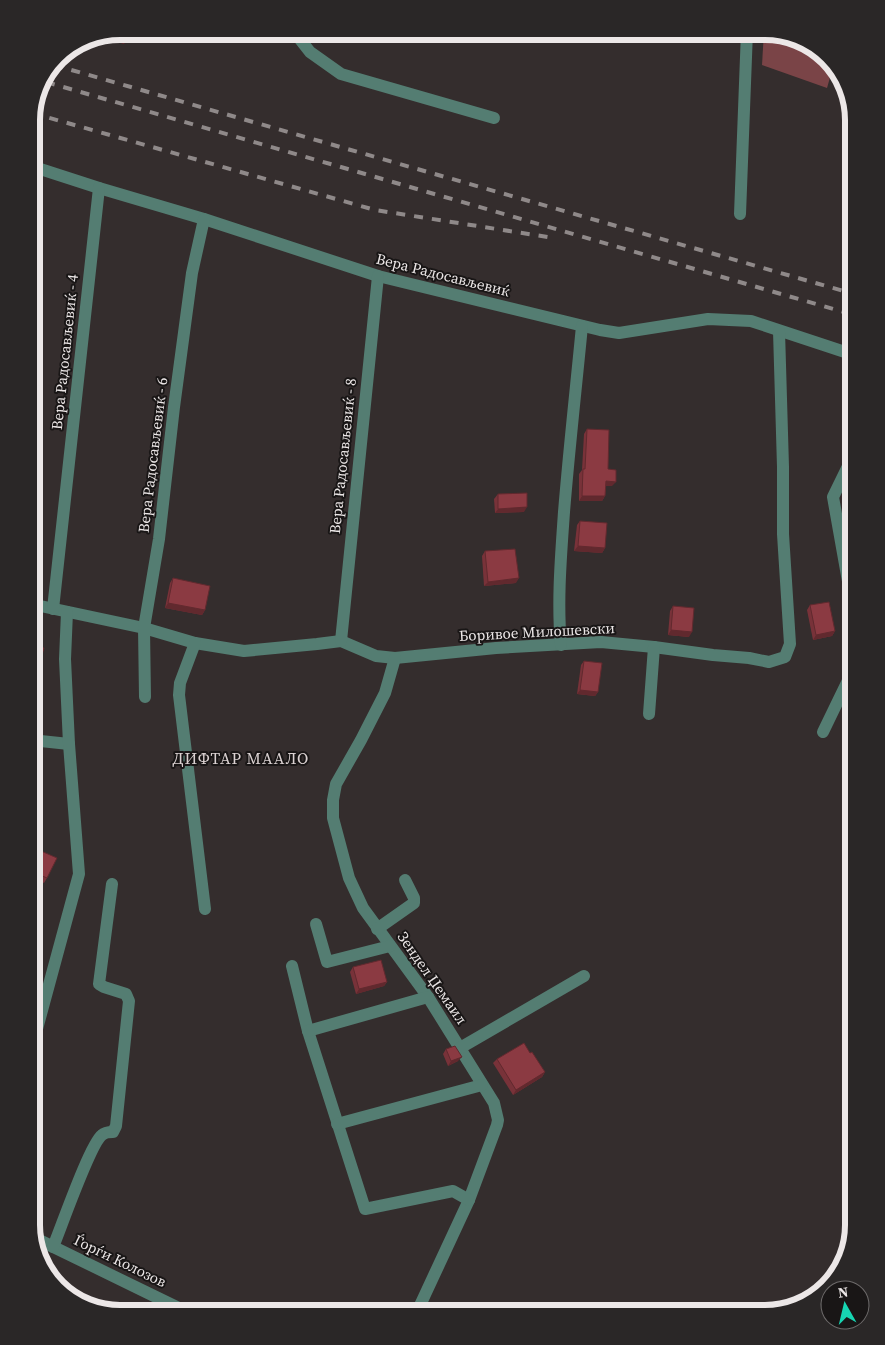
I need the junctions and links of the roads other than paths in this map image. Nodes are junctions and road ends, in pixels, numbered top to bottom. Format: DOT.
graph roads {
  1 [pos="301,40"];
  2 [pos="747,40"];
  3 [pos="494,118"];
  4 [pos="40,169"];
  5 [pos="98,188"];
  6 [pos="740,214"];
  7 [pos="204,219"];
  8 [pos="378,276"];
  9 [pos="582,326"];
  10 [pos="779,331"];
  11 [pos="845,352"];
  12 [pos="845,472"];
  13 [pos="845,564"];
  14 [pos="40,606"];
  15 [pos="53,609"];
  16 [pos="67,612"];
  17 [pos="144,628"];
  18 [pos="341,640"];
  19 [pos="195,643"];
  20 [pos="561,645"];
  21 [pos="654,647"];
  22 [pos="396,658"];
  23 [pos="845,687"];
  24 [pos="145,697"];
  25 [pos="649,714"];
  26 [pos="823,732"];
  27 [pos="40,741"];
  28 [pos="69,744"];
  29 [pos="404,880"];
  30 [pos="112,884"];
  31 [pos="205,909"];
  32 [pos="316,924"];
  33 [pos="377,929"];
  34 [pos="390,946"];
  35 [pos="292,966"];
  36 [pos="584,976"];
  37 [pos="428,997"];
  38 [pos="40,1018"];
  39 [pos="308,1031"];
  40 [pos="460,1048"];
  41 [pos="482,1085"];
  42 [pos="337,1124"];
  43 [pos="469,1200"];
  44 [pos="42,1241"];
  45 [pos="53,1246"];
  46 [pos="173,1305"];
  47 [pos="420,1305"];
  1 -- 3 [label="street"];
  2 -- 6 [label="street"];
  4 -- 5 [label="street, Вера Радосављевиќ"];
  5 -- 7 [label="street, Вера Радосављевиќ"];
  5 -- 15 [label="street, Вера Радосављевиќ - 4"];
  7 -- 8 [label="street, Вера Радосављевиќ"];
  7 -- 17 [label="street, Вера Радосављевиќ - 6"];
  8 -- 9 [label="street, Вера Радосављевиќ"];
  8 -- 18 [label="street, Вера Радосављевиќ - 8"];
  9 -- 10 [label="street, Вера Радосављевиќ"];
  9 -- 20 [label="street"];
  10 -- 11 [label="street, Вера Радосављевиќ"];
  10 -- 21 [label="street, Боривое Милошевски"];
  12 -- 13 [label="street"];
  14 -- 15 [label="street"];
  15 -- 16 [label="street"];
  16 -- 17 [label="street"];
  16 -- 28 [label="street"];
  17 -- 19 [label="street"];
  17 -- 24 [label="street, Вера Радосављевиќ - 6"];
  18 -- 19 [label="street"];
  18 -- 22 [label="street, Боривое Милошевски"];
  19 -- 31 [label="street"];
  20 -- 21 [label="street, Боривое Милошевски"];
  20 -- 22 [label="street, Боривое Милошевски"];
  21 -- 25 [label="street"];
  22 -- 33 [label="street, Зендел Џемаил"];
  23 -- 26 [label="street"];
  27 -- 28 [label="street"];
  28 -- 38 [label="street"];
  29 -- 33 [label="street"];
  30 -- 45 [label="street"];
  32 -- 34 [label="street"];
  33 -- 34 [label="street, Зендел Џемаил"];
  34 -- 37 [label="street, Зендел Џемаил"];
  35 -- 39 [label="street"];
  36 -- 40 [label="street"];
  37 -- 39 [label="street"];
  37 -- 40 [label="street, Зендел Џемаил"];
  39 -- 42 [label="street"];
  40 -- 41 [label="street, Зендел Џемаил"];
  41 -- 42 [label="street"];
  41 -- 43 [label="street, Зендел Џемаил"];
  42 -- 43 [label="street"];
  43 -- 47 [label="street, Зендел Џемаил"];
  44 -- 45 [label="street, Ѓорѓи Колозов"];
  45 -- 46 [label="street, Ѓорѓи Колозов"];
}
